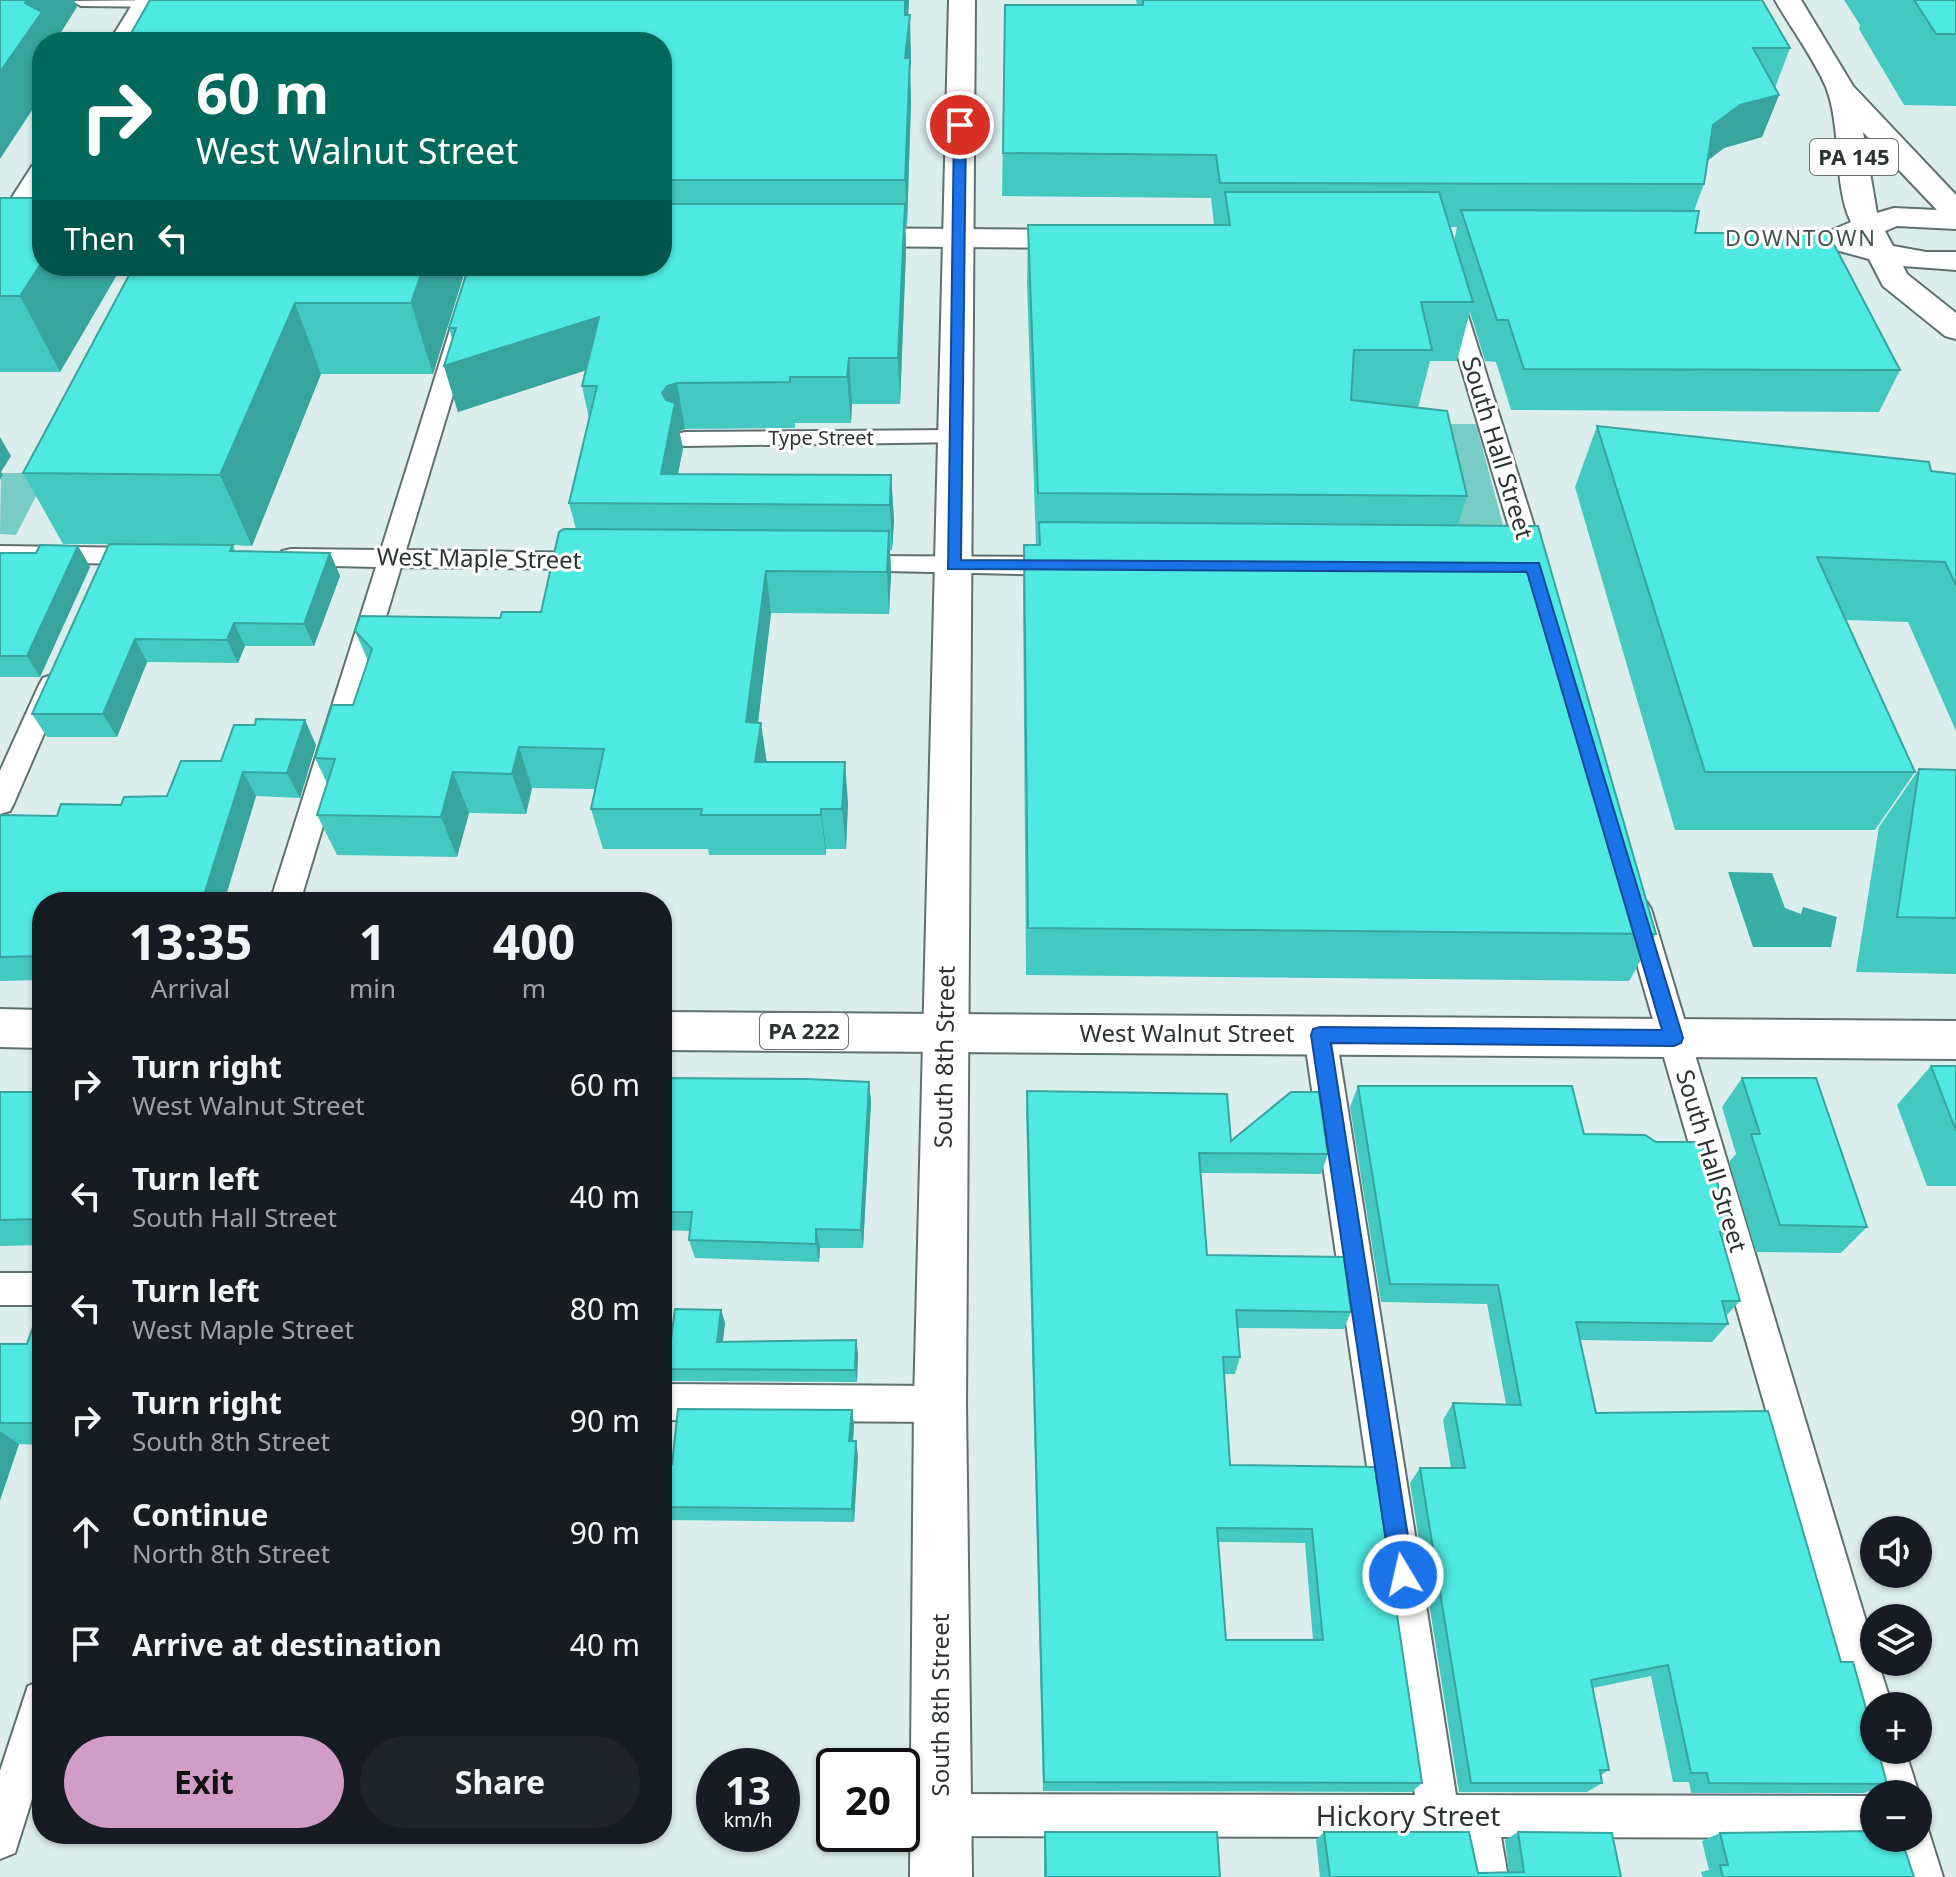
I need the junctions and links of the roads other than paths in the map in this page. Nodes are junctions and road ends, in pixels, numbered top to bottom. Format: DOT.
graph roads {
  1 [pos="962,0"];
  2 [pos="1788,0"];
  3 [pos="81,1"];
  4 [pos="148,1"];
  5 [pos="194,2"];
  6 [pos="128,32"];
  7 [pos="1840,88"];
  8 [pos="32,187"];
  9 [pos="1956,211"];
  10 [pos="1956,220"];
  11 [pos="1867,225"];
  12 [pos="32,233"];
  13 [pos="1,235"];
  14 [pos="820,237"];
  15 [pos="960,238"];
  16 [pos="1110,239"];
  17 [pos="1833,240"];
  18 [pos="1738,241"];
  19 [pos="1882,253"];
  20 [pos="1956,261"];
  21 [pos="478,276"];
  22 [pos="1446,279"];
  23 [pos="1956,329"];
  24 [pos="956,437"];
  25 [pos="685,439"];
  26 [pos="0,554"];
  27 [pos="111,555"];
  28 [pos="173,556"];
  29 [pos="266,557"];
  30 [pos="391,558"];
  31 [pos="609,561"];
  32 [pos="825,564"];
  33 [pos="953,565"];
  34 [pos="1093,566"];
  35 [pos="1502,566"];
  36 [pos="1533,567"];
  37 [pos="98,584"];
  38 [pos="1542,597"];
  39 [pos="60,668"];
  40 [pos="0,803"];
  41 [pos="1628,882"];
  42 [pos="288,892"];
  43 [pos="0,1028"];
  44 [pos="32,1029"];
  45 [pos="672,1031"];
  46 [pos="946,1032"];
  47 [pos="1320,1035"];
  48 [pos="1674,1038"];
  49 [pos="1956,1040"];
  50 [pos="0,1289"];
  51 [pos="32,1289"];
  52 [pos="672,1402"];
  53 [pos="940,1404"];
  54 [pos="1867,1692"];
  55 [pos="32,1731"];
  56 [pos="941,1815"];
  57 [pos="1458,1817"];
  58 [pos="1860,1817"];
  59 [pos="2,1823"];
  60 [pos="1915,1852"];
  61 [pos="941,1877"];
  62 [pos="1487,1877"];
  63 [pos="1922,1877"];
  1 -- 15 [label="main road, South 8th Street"];
  2 -- 7 [label="main road, PA 145"];
  3 -- 4 [label="lane"];
  4 -- 5 [label="lane"];
  4 -- 6 [label="main road"];
  7 -- 9 [label="main road"];
  7 -- 11 [label="main road, PA 145"];
  8 -- 13 [label="main road"];
  10 -- 11 [label="main road"];
  11 -- 17 [label="main road"];
  11 -- 19 [label="main road, PA 145"];
  12 -- 13 [label="main road"];
  14 -- 15 [label="main road"];
  15 -- 16 [label="main road"];
  15 -- 24 [label="main road, South 8th Street"];
  17 -- 18 [label="main road"];
  17 -- 19 [label="main road"];
  19 -- 20 [label="main road"];
  19 -- 23 [label="main road, PA 145"];
  21 -- 30 [label="lane"];
  22 -- 36 [label="lane, South Hall Street"];
  24 -- 25 [label="lane, Type Street"];
  24 -- 33 [label="main road, South 8th Street"];
  26 -- 27 [label="lane"];
  27 -- 28 [label="lane"];
  27 -- 37 [label="lane"];
  29 -- 30 [label="lane, West Maple Street"];
  30 -- 31 [label="lane, West Maple Street"];
  30 -- 42 [label="lane"];
  32 -- 33 [label="lane"];
  33 -- 34 [label="lane"];
  33 -- 46 [label="main road, South 8th Street"];
  35 -- 36 [label="lane"];
  36 -- 38 [label="lane, South Hall Street"];
  39 -- 40 [label="lane"];
  41 -- 48 [label="lane, South Hall Street"];
  43 -- 44 [label="main road"];
  45 -- 46 [label="main road, PA 222"];
  46 -- 47 [label="main road, West Walnut Street / PA 222"];
  46 -- 53 [label="main road, South 8th Street"];
  47 -- 48 [label="main road, West Walnut Street / PA 222"];
  47 -- 57 [label="lane"];
  48 -- 49 [label="main road, West Walnut Street / PA 222"];
  48 -- 54 [label="lane, South Hall Street"];
  50 -- 51 [label="lane"];
  52 -- 53 [label="lane"];
  53 -- 56 [label="main road, South 8th Street"];
  55 -- 59 [label="lane"];
  56 -- 57 [label="lane, Hickory Street"];
  56 -- 61 [label="main road, South 8th Street"];
  57 -- 58 [label="lane, Hickory Street"];
  57 -- 62 [label="lane"];
  60 -- 63 [label="lane"];
}
